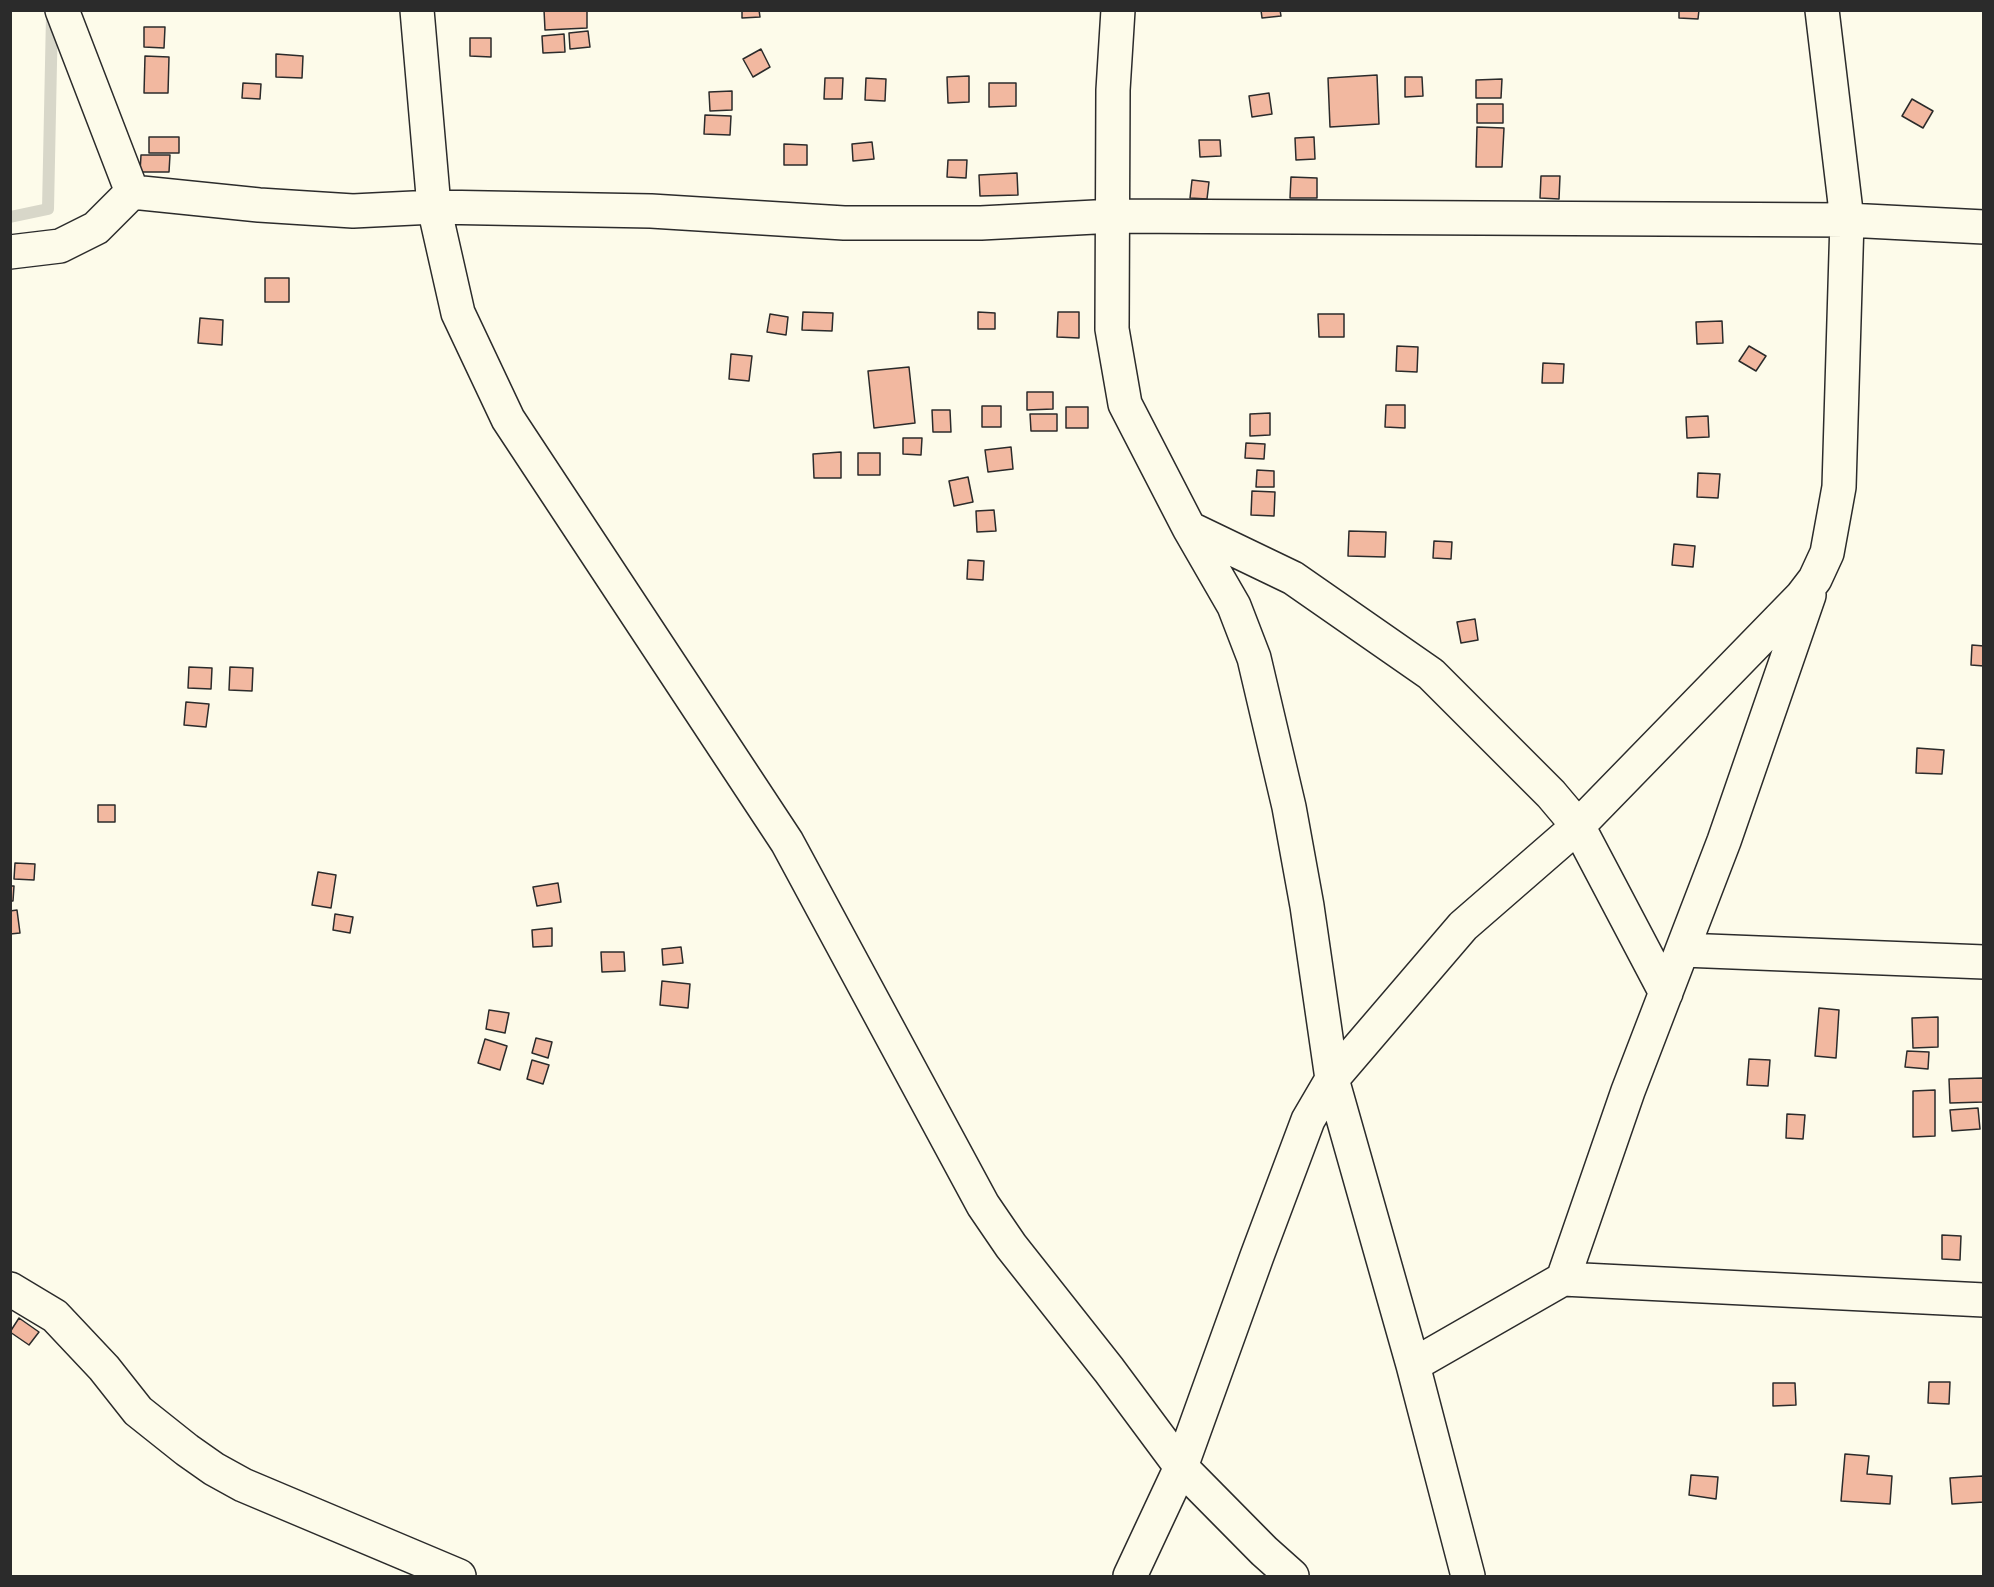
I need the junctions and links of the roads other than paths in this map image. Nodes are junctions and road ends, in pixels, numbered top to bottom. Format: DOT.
graph roads {
  1 [pos="62,10"];
  2 [pos="417,10"];
  3 [pos="1118,10"];
  4 [pos="1822,10"];
  5 [pos="132,192"];
  6 [pos="434,207"];
  7 [pos="1114,216"];
  8 [pos="1847,220"];
  9 [pos="1983,227"];
  10 [pos="10,252"];
  11 [pos="1189,528"];
  12 [pos="1815,579"];
  13 [pos="1578,826"];
  14 [pos="1683,950"];
  15 [pos="1983,962"];
  16 [pos="1666,993"];
  17 [pos="1332,1079"];
  18 [pos="1563,1279"];
  19 [pos="10,1289"];
  20 [pos="1983,1300"];
  21 [pos="1413,1365"];
  22 [pos="1181,1467"];
  23 [pos="459,1576"];
  24 [pos="1130,1576"];
  25 [pos="1292,1576"];
  26 [pos="1468,1576"];
  1 -- 5 [label="street"];
  2 -- 6 [label="street"];
  3 -- 7 [label="street"];
  4 -- 8 [label="street"];
  5 -- 6 [label="street"];
  5 -- 10 [label="street"];
  6 -- 7 [label="street"];
  6 -- 22 [label="street"];
  7 -- 8 [label="street"];
  7 -- 11 [label="street"];
  8 -- 9 [label="street"];
  8 -- 12 [label="street"];
  11 -- 13 [label="street"];
  11 -- 17 [label="street"];
  12 -- 13 [label="street"];
  12 -- 14 [label="street"];
  13 -- 16 [label="street"];
  13 -- 17 [label="street"];
  14 -- 15 [label="street"];
  14 -- 16 [label="street"];
  16 -- 18 [label="street"];
  17 -- 21 [label="street"];
  17 -- 22 [label="street"];
  18 -- 20 [label="street"];
  18 -- 21 [label="street"];
  19 -- 23 [label="street"];
  21 -- 26 [label="street"];
  22 -- 24 [label="street"];
  22 -- 25 [label="street"];
}
